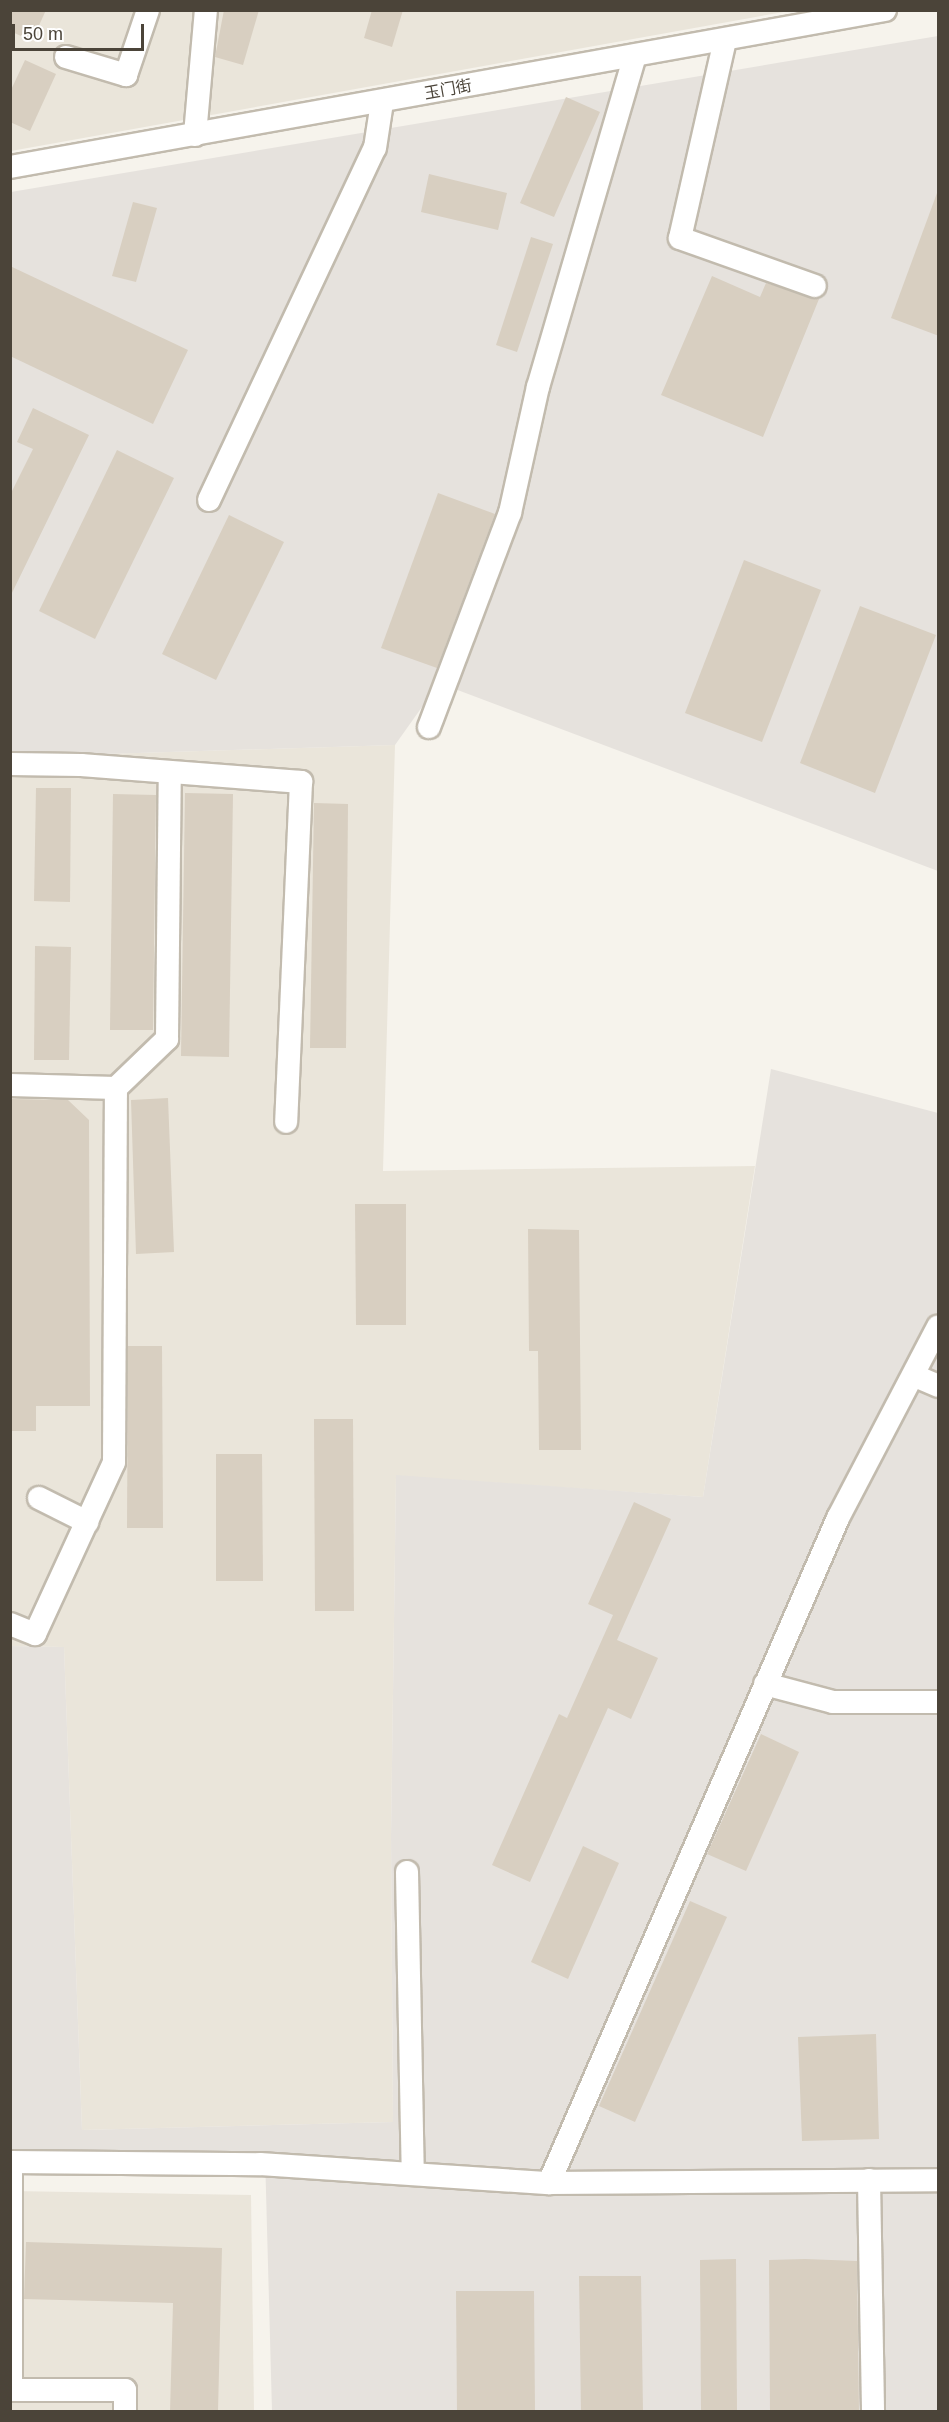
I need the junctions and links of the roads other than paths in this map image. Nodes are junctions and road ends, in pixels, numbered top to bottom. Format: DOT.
graph roads {
  1 [pos="148,10"];
  2 [pos="206,10"];
  3 [pos="885,10"];
  4 [pos="725,40"];
  5 [pos="635,56"];
  6 [pos="66,57"];
  7 [pos="382,102"];
  8 [pos="195,135"];
  9 [pos="10,167"];
  10 [pos="815,286"];
  11 [pos="209,500"];
  12 [pos="429,727"];
  13 [pos="10,764"];
  14 [pos="170,772"];
  15 [pos="10,1085"];
  16 [pos="116,1088"];
  17 [pos="286,1122"];
  18 [pos="939,1327"];
  19 [pos="915,1376"];
  20 [pos="939,1386"];
  21 [pos="39,1498"];
  22 [pos="87,1522"];
  23 [pos="10,1624"];
  24 [pos="765,1684"];
  25 [pos="939,1702"];
  26 [pos="407,1872"];
  27 [pos="11,2162"];
  28 [pos="413,2174"];
  29 [pos="869,2180"];
  30 [pos="939,2180"];
  31 [pos="549,2183"];
  32 [pos="40,2401"];
  33 [pos="125,2412"];
  34 [pos="873,2412"];
  1 -- 6 [label="street"];
  2 -- 8 [label="street"];
  3 -- 4 [label="street, 玉门街"];
  4 -- 5 [label="street, 玉门街"];
  4 -- 10 [label="street"];
  5 -- 7 [label="street, 玉门街"];
  5 -- 12 [label="street"];
  7 -- 8 [label="street, 玉门街"];
  7 -- 11 [label="street"];
  8 -- 9 [label="street, 玉门街"];
  13 -- 14 [label="street"];
  14 -- 16 [label="street"];
  14 -- 17 [label="street"];
  15 -- 16 [label="street"];
  16 -- 22 [label="street"];
  18 -- 19 [label="street"];
  19 -- 20 [label="street"];
  19 -- 24 [label="street"];
  21 -- 22 [label="street"];
  22 -- 23 [label="street"];
  24 -- 25 [label="street"];
  24 -- 31 [label="street"];
  26 -- 28 [label="street"];
  27 -- 28 [label="street"];
  27 -- 32 [label="street"];
  28 -- 31 [label="street"];
  29 -- 30 [label="street"];
  29 -- 31 [label="street"];
  29 -- 34 [label="street"];
  32 -- 33 [label="street"];
}
